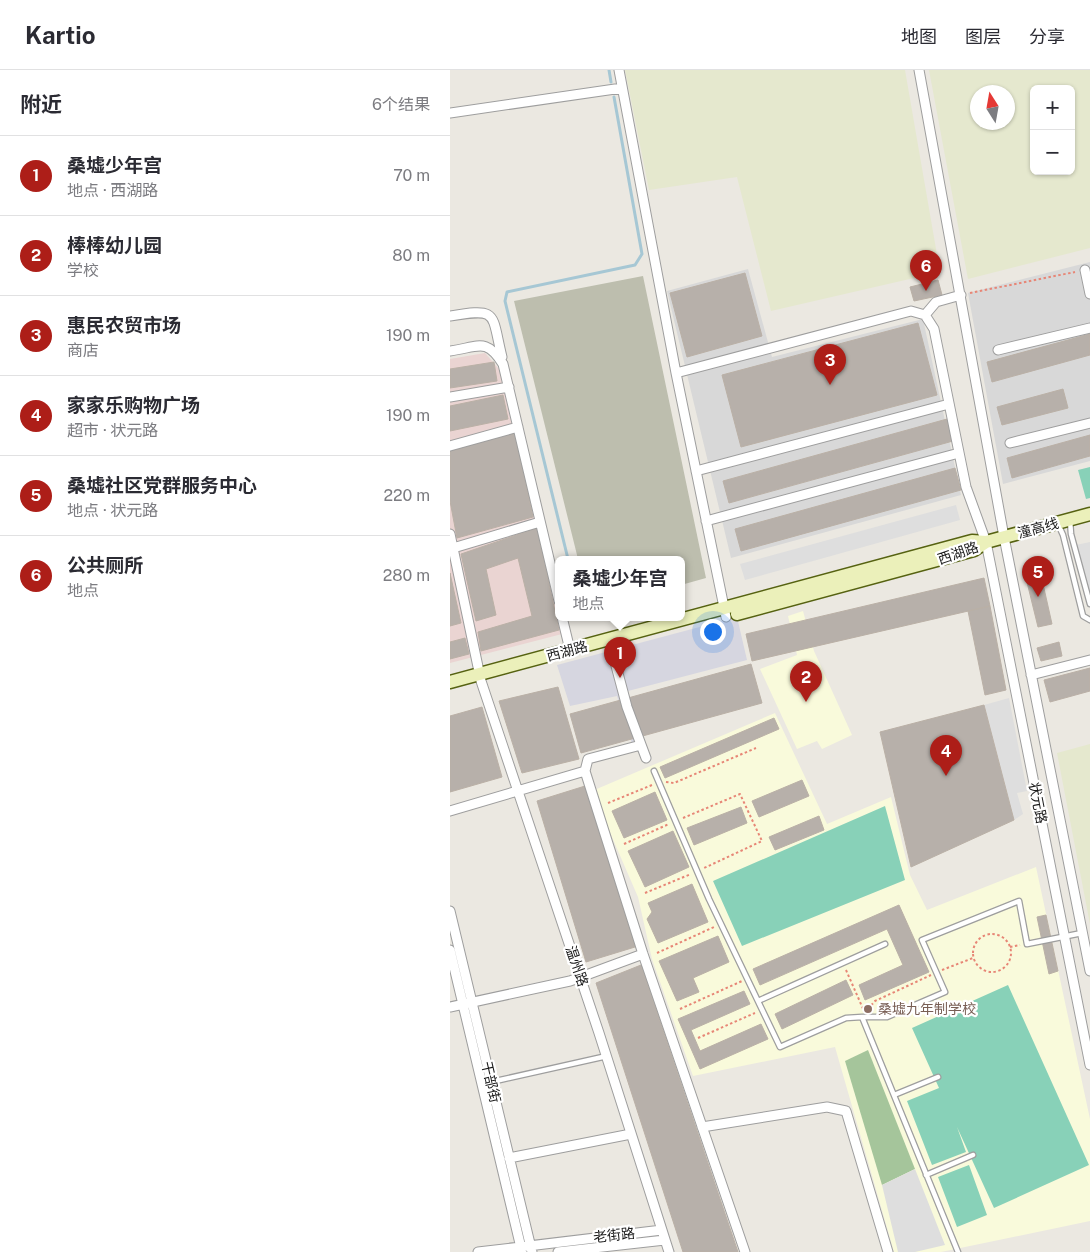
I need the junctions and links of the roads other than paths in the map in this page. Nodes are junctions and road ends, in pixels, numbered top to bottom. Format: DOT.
graph roads {
  1 [pos="619,70"];
  2 [pos="919,70"];
  3 [pos="622,88"];
  4 [pos="450,113"];
  5 [pos="1085,270"];
  6 [pos="1090,294"];
  7 [pos="962,295"];
  8 [pos="925,315"];
  9 [pos="450,316"];
  10 [pos="1090,328"];
  11 [pos="998,350"];
  12 [pos="450,352"];
  13 [pos="504,364"];
  14 [pos="676,373"];
  15 [pos="509,387"];
  16 [pos="450,397"];
  17 [pos="949,404"];
  18 [pos="1090,423"];
  19 [pos="518,427"];
  20 [pos="1010,443"];
  21 [pos="450,446"];
  22 [pos="959,453"];
  23 [pos="696,471"];
  24 [pos="1090,514"];
  25 [pos="706,521"];
  26 [pos="1064,521"];
  27 [pos="540,522"];
  28 [pos="450,534"];
  29 [pos="1004,537"];
  30 [pos="986,542"];
  31 [pos="452,549"];
  32 [pos="555,584"];
  33 [pos="1090,604"];
  34 [pos="726,612"];
  35 [pos="1090,620"];
  36 [pos="563,621"];
  37 [pos="611,647"];
  38 [pos="570,650"];
  39 [pos="1090,660"];
  40 [pos="1031,675"];
  41 [pos="481,678"];
  42 [pos="450,682"];
  43 [pos="450,690"];
  44 [pos="641,745"];
  45 [pos="646,758"];
  46 [pos="585,771"];
  47 [pos="654,771"];
  48 [pos="518,792"];
  49 [pos="450,811"];
  50 [pos="450,911"];
  51 [pos="1082,933"];
  52 [pos="1064,936"];
  53 [pos="885,944"];
  54 [pos="450,950"];
  55 [pos="644,954"];
  56 [pos="1090,971"];
  57 [pos="580,976"];
  58 [pos="758,1001"];
  59 [pos="468,1003"];
  60 [pos="450,1006"];
  61 [pos="864,1015"];
  62 [pos="606,1056"];
  63 [pos="1090,1065"];
  64 [pos="938,1077"];
  65 [pos="491,1082"];
  66 [pos="894,1095"];
  67 [pos="702,1127"];
  68 [pos="631,1134"];
  69 [pos="973,1155"];
  70 [pos="509,1158"];
  71 [pos="926,1174"];
  72 [pos="662,1230"];
  73 [pos="665,1240"];
  74 [pos="531,1248"];
  75 [pos="521,1249"];
  76 [pos="478,1252"];
  77 [pos="558,1252"];
  78 [pos="669,1252"];
  79 [pos="745,1252"];
  80 [pos="888,1252"];
  81 [pos="958,1252"];
  1 -- 3 [label="street"];
  2 -- 7 [label="street, 状元路"];
  3 -- 4 [label="street"];
  3 -- 14 [label="street"];
  5 -- 6 [label="street"];
  7 -- 8 [label="street"];
  7 -- 29 [label="street, 状元路"];
  8 -- 14 [label="street"];
  8 -- 17 [label="street, 状元路"];
  9 -- 13 [label="street"];
  10 -- 11 [label="street"];
  12 -- 13 [label="street"];
  13 -- 15 [label="street"];
  14 -- 23 [label="street"];
  15 -- 16 [label="street"];
  15 -- 19 [label="street"];
  17 -- 22 [label="street, 状元路"];
  17 -- 23 [label="street"];
  18 -- 20 [label="street"];
  19 -- 21 [label="street"];
  19 -- 27 [label="street"];
  22 -- 25 [label="street"];
  22 -- 30 [label="street, 状元路"];
  23 -- 25 [label="street"];
  24 -- 26 [label="main road, 潼高线"];
  25 -- 34 [label="street"];
  26 -- 29 [label="main road, 潼高线"];
  26 -- 33 [label="lane"];
  26 -- 35 [label="lane"];
  27 -- 31 [label="street"];
  27 -- 32 [label="street"];
  28 -- 31 [label="street, 温州路"];
  29 -- 30 [label="main road, 潼高线"];
  29 -- 40 [label="street, 状元路"];
  30 -- 34 [label="main road, 西湖路"];
  30 -- 52 [label="street, 状元路"];
  31 -- 41 [label="street, 温州路"];
  34 -- 37 [label="main road, 西湖路"];
  34 -- 38 [label="main road, 西湖路"];
  36 -- 38 [label="street"];
  37 -- 41 [label="main road, 西湖路"];
  37 -- 44 [label="street"];
  38 -- 41 [label="main road, 西湖路"];
  39 -- 40 [label="street"];
  40 -- 51 [label="street, 状元路"];
  41 -- 42 [label="main road, 西湖路"];
  41 -- 43 [label="main road, 西湖路"];
  41 -- 48 [label="street, 温州路"];
  44 -- 45 [label="street"];
  44 -- 46 [label="street"];
  46 -- 48 [label="street"];
  46 -- 55 [label="street"];
  47 -- 58 [label="lane"];
  48 -- 49 [label="street"];
  48 -- 57 [label="street, 温州路"];
  50 -- 59 [label="street, 干部街"];
  51 -- 52 [label="lane"];
  51 -- 56 [label="street, 状元路"];
  52 -- 61 [label="lane"];
  52 -- 63 [label="street, 状元路"];
  53 -- 58 [label="lane"];
  54 -- 59 [label="street, 干部街"];
  55 -- 57 [label="street"];
  55 -- 67 [label="street"];
  57 -- 59 [label="street"];
  57 -- 62 [label="street, 温州路"];
  58 -- 61 [label="lane"];
  59 -- 60 [label="street"];
  59 -- 65 [label="street, 干部街"];
  59 -- 75 [label="street, 干部街"];
  61 -- 66 [label="lane"];
  62 -- 65 [label="lane"];
  62 -- 68 [label="street, 温州路"];
  64 -- 66 [label="lane"];
  65 -- 70 [label="street, 干部街"];
  66 -- 71 [label="lane"];
  67 -- 79 [label="street"];
  67 -- 80 [label="street"];
  68 -- 70 [label="street"];
  68 -- 72 [label="street, 温州路"];
  69 -- 71 [label="lane"];
  70 -- 74 [label="street, 干部街"];
  71 -- 81 [label="lane"];
  72 -- 73 [label="street, 温州路"];
  72 -- 74 [label="street, 老街路"];
  73 -- 77 [label="street"];
  73 -- 78 [label="street, 温州路"];
  74 -- 75 [label="street, 老街路"];
  75 -- 76 [label="street, 老街路"];
}
